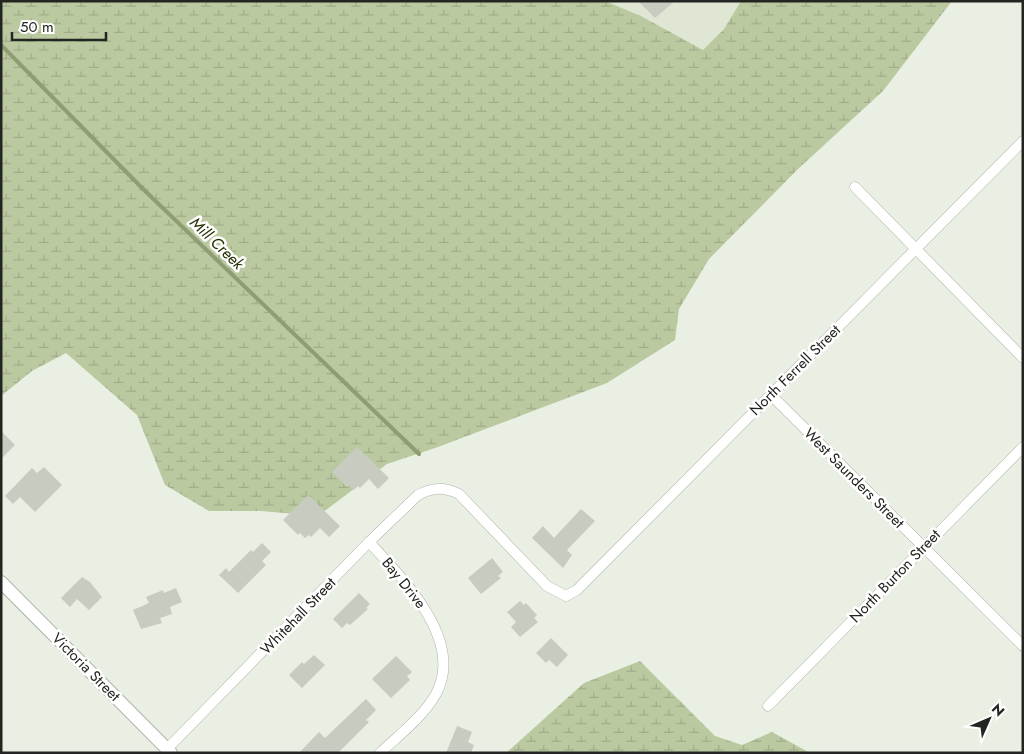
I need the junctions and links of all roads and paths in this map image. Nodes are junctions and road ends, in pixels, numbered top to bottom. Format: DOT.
graph roads {
  1 [pos="1023,141"];
  2 [pos="855,187"];
  3 [pos="916,250"];
  4 [pos="1023,358"];
  5 [pos="771,394"];
  6 [pos="1023,447"];
  7 [pos="438,488"];
  8 [pos="369,542"];
  9 [pos="923,546"];
  10 [pos="1,582"];
  11 [pos="1023,646"];
  12 [pos="768,706"];
  13 [pos="167,751"];
  14 [pos="380,753"];
  1 -- 3 [label="street, North Ferrell Street"];
  2 -- 3 [label="street"];
  3 -- 4 [label="street"];
  3 -- 5 [label="street, North Ferrell Street"];
  5 -- 7 [label="street, North Ferrell Street"];
  5 -- 9 [label="street, West Saunders Street"];
  6 -- 9 [label="street, North Burton Street"];
  7 -- 8 [label="street, Whitehall Street"];
  8 -- 13 [label="street, Whitehall Street"];
  8 -- 14 [label="street, Bay Drive"];
  9 -- 11 [label="street, West Saunders Street"];
  9 -- 12 [label="street, North Burton Street"];
  10 -- 13 [label="street, Victoria Street"];
}
